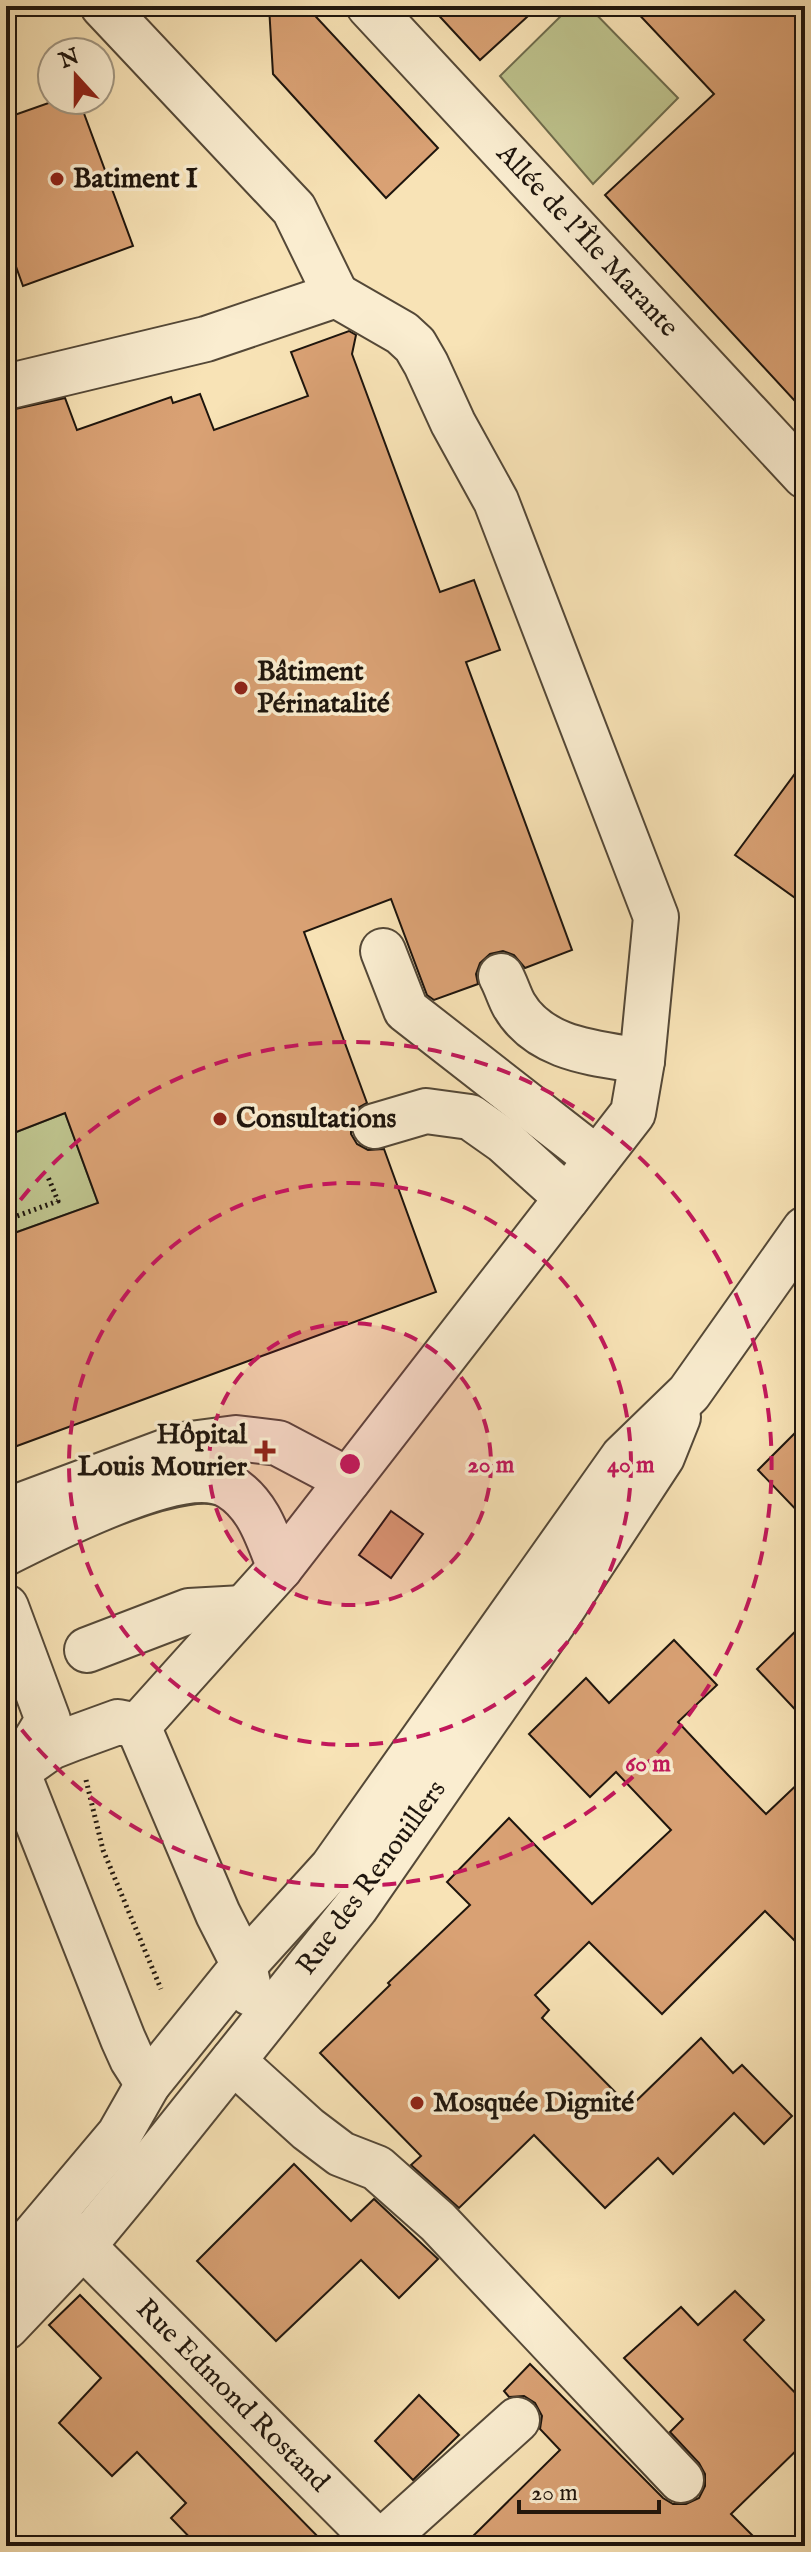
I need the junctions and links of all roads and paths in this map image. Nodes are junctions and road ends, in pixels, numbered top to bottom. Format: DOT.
graph roads {
  1 [pos="103,6"];
  2 [pos="369,6"];
  3 [pos="336,295"];
  4 [pos="6,387"];
  5 [pos="805,476"];
  6 [pos="383,951"];
  7 [pos="501,976"];
  8 [pos="642,1061"];
  9 [pos="375,1126"];
  10 [pos="597,1159"];
  11 [pos="48,1177"];
  12 [pos="567,1198"];
  13 [pos="6,1220"];
  14 [pos="805,1229"];
  15 [pos="689,1393"];
  16 [pos="348,1480"];
  17 [pos="6,1511"];
  18 [pos="6,1553"];
  19 [pos="280,1568"];
  20 [pos="6,1607"];
  21 [pos="243,1608"];
  22 [pos="87,1650"];
  23 [pos="138,1726"];
  24 [pos="74,1738"];
  25 [pos="12,1770"];
  26 [pos="244,1965"];
  27 [pos="161,1989"];
  28 [pos="246,2045"];
  29 [pos="148,2084"];
  30 [pos="52,2216"];
  31 [pos="6,2228"];
  32 [pos="84,2245"];
  33 [pos="6,2269"];
  34 [pos="6,2327"];
  35 [pos="517,2420"];
  36 [pos="681,2480"];
  37 [pos="380,2545"];
  1 -- 3 [label="street"];
  2 -- 5 [label="street, Allée de l'Île Marante"];
  3 -- 4 [label="street"];
  3 -- 8 [label="street"];
  6 -- 10 [label="street"];
  7 -- 8 [label="street"];
  8 -- 10 [label="street"];
  9 -- 12 [label="street"];
  10 -- 12 [label="street"];
  11 -- 13 [label="path"];
  12 -- 16 [label="street"];
  14 -- 15 [label="street, Rue des Renouillers"];
  15 -- 26 [label="street, Rue des Renouillers"];
  15 -- 28 [label="street, Rue des Renouillers"];
  16 -- 17 [label="street"];
  16 -- 19 [label="street"];
  18 -- 19 [label="street"];
  19 -- 21 [label="street"];
  20 -- 25 [label="street"];
  21 -- 22 [label="street"];
  21 -- 23 [label="street"];
  23 -- 24 [label="street"];
  23 -- 26 [label="street"];
  24 -- 25 [label="street"];
  24 -- 27 [label="path"];
  25 -- 29 [label="street"];
  26 -- 28 [label="street"];
  26 -- 29 [label="street, Rue des Renouillers"];
  28 -- 32 [label="street, Rue des Renouillers"];
  28 -- 36 [label="street"];
  29 -- 30 [label="street, Rue des Renouillers"];
  29 -- 31 [label="street, Rue des Renouillers"];
  30 -- 32 [label="street, Rue Edmond Rostand"];
  30 -- 33 [label="street, Rue des Renouillers"];
  32 -- 34 [label="street, Rue des Renouillers"];
  32 -- 37 [label="street, Rue Edmond Rostand"];
  35 -- 37 [label="street"];
}
